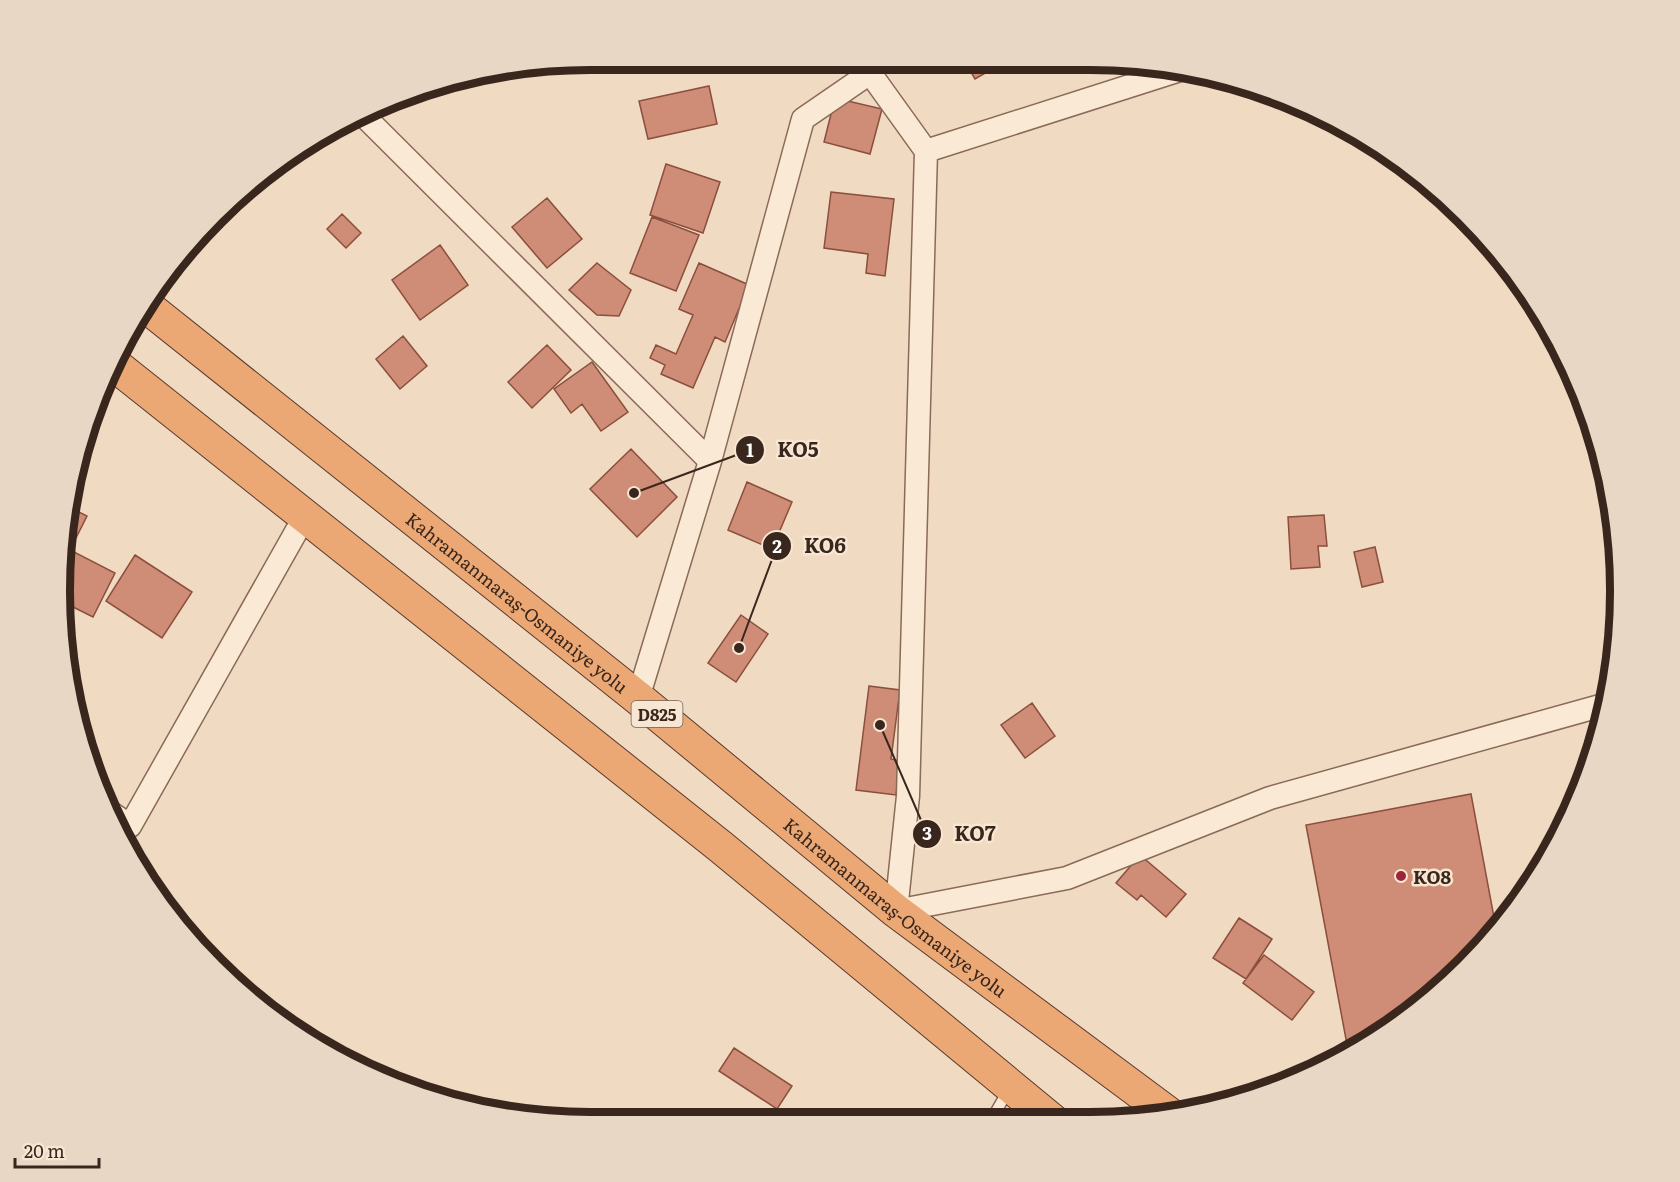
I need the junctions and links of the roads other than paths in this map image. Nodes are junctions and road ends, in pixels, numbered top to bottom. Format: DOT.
graph roads {
  1 [pos="863,70"];
  2 [pos="869,70"];
  3 [pos="1162,76"];
  4 [pos="369,121"];
  5 [pos="926,151"];
  6 [pos="152,311"];
  7 [pos="120,369"];
  8 [pos="710,461"];
  9 [pos="306,516"];
  10 [pos="638,698"];
  11 [pos="1596,707"];
  12 [pos="129,830"];
  13 [pos="896,911"];
  14 [pos="1011,1086"];
  15 [pos="1159,1107"];
  16 [pos="996,1112"];
  17 [pos="1042,1112"];
  1 -- 8 [label="street"];
  2 -- 5 [label="street"];
  3 -- 5 [label="street"];
  4 -- 8 [label="street"];
  5 -- 13 [label="street"];
  6 -- 10 [label="highway, Kahramanmaraş-Osmaniye yolu / D825"];
  7 -- 9 [label="highway"];
  8 -- 10 [label="street"];
  9 -- 12 [label="street"];
  9 -- 14 [label="highway"];
  10 -- 13 [label="highway, Kahramanmaraş-Osmaniye yolu / D825"];
  11 -- 13 [label="street"];
  13 -- 15 [label="highway, Kahramanmaraş-Osmaniye yolu / D825"];
  14 -- 16 [label="lane"];
  14 -- 17 [label="highway"];
}
